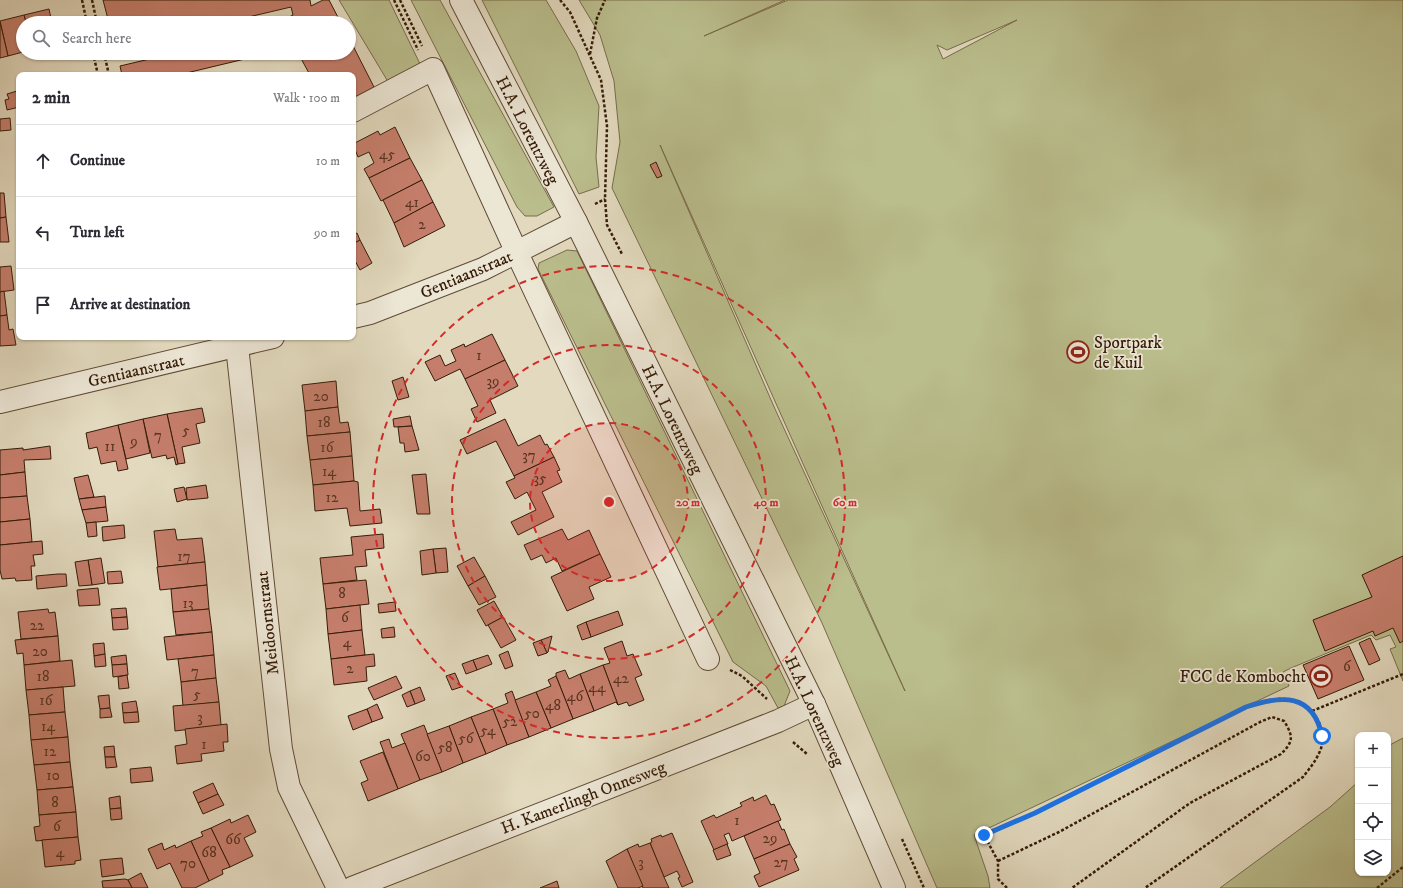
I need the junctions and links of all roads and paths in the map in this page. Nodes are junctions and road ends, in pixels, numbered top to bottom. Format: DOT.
graph roads {
  1 [pos="82,0"];
  2 [pos="92,0"];
  3 [pos="394,0"];
  4 [pos="400,0"];
  5 [pos="461,0"];
  6 [pos="560,0"];
  7 [pos="605,0"];
  8 [pos="85,16"];
  9 [pos="95,16"];
  10 [pos="590,55"];
  11 [pos="95,60"];
  12 [pos="106,60"];
  13 [pos="431,71"];
  14 [pos="97,72"];
  15 [pos="108,72"];
  16 [pos="356,109"];
  17 [pos="576,222"];
  18 [pos="517,253"];
  19 [pos="625,260"];
  20 [pos="356,316"];
  21 [pos="261,340"];
  22 [pos="237,346"];
  23 [pos="0,402"];
  24 [pos="708,659"];
  25 [pos="1403,674"];
  26 [pos="814,704"];
  27 [pos="1312,711"];
  28 [pos="778,721"];
  29 [pos="901,838"];
  30 [pos="998,861"];
  31 [pos="1403,866"];
  32 [pos="338,888"];
  33 [pos="352,888"];
  34 [pos="894,888"];
  35 [pos="924,888"];
  36 [pos="1007,888"];
  37 [pos="1072,888"];
  38 [pos="1145,888"];
  39 [pos="1376,888"];
  1 -- 8 [label="path"];
  2 -- 9 [label="path"];
  3 -- 13 [label="path"];
  4 -- 13 [label="path"];
  5 -- 17 [label="street, H.A. Lorentzweg"];
  6 -- 10 [label="path"];
  7 -- 10 [label="path"];
  10 -- 19 [label="path"];
  11 -- 14 [label="path"];
  12 -- 15 [label="path"];
  13 -- 16 [label="street"];
  13 -- 18 [label="street"];
  17 -- 18 [label="street, Gentiaanstraat"];
  17 -- 26 [label="street, H.A. Lorentzweg"];
  18 -- 20 [label="street, Gentiaanstraat"];
  18 -- 24 [label="street"];
  21 -- 22 [label="street, Gentiaanstraat"];
  22 -- 23 [label="street, Gentiaanstraat"];
  22 -- 32 [label="street, Meidoornstraat"];
  24 -- 28 [label="path"];
  25 -- 27 [label="path"];
  26 -- 28 [label="street, H. Kamerlingh Onnesweg"];
  26 -- 34 [label="street, H.A. Lorentzweg"];
  27 -- 30 [label="path"];
  27 -- 38 [label="path"];
  28 -- 33 [label="street, H. Kamerlingh Onnesweg"];
  29 -- 35 [label="path"];
  30 -- 36 [label="path"];
  30 -- 37 [label="path"];
  31 -- 39 [label="path"];
}
